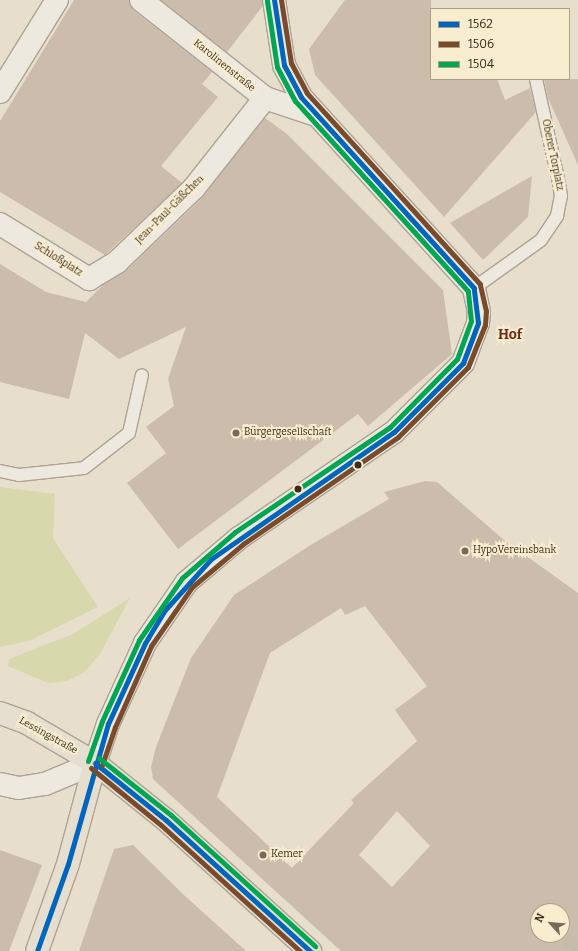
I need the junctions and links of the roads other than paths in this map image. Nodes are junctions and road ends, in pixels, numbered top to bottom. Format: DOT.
graph roads {
  1 [pos="57,0"];
  2 [pos="141,0"];
  3 [pos="274,0"];
  4 [pos="536,80"];
  5 [pos="0,92"];
  6 [pos="265,98"];
  7 [pos="316,116"];
  8 [pos="0,224"];
  9 [pos="117,262"];
  10 [pos="474,288"];
  11 [pos="142,375"];
  12 [pos="0,471"];
  13 [pos="0,713"];
  14 [pos="95,763"];
  15 [pos="0,784"];
  16 [pos="37,951"];
  17 [pos="310,951"];
  1 -- 5 [label="street"];
  2 -- 6 [label="street, Karolinenstraße"];
  3 -- 7 [label="street"];
  4 -- 10 [label="lane, Oberer Torplatz"];
  6 -- 7 [label="street, Karolinenstraße"];
  6 -- 9 [label="street, Jean-Paul-Gäßchen"];
  7 -- 10 [label="street"];
  8 -- 9 [label="street, Schloßplatz"];
  10 -- 14 [label="street"];
  11 -- 12 [label="lane"];
  13 -- 14 [label="main road, Lessingstraße"];
  14 -- 15 [label="street"];
  14 -- 16 [label="main road"];
  14 -- 17 [label="main road, Lessingstraße"];
}
